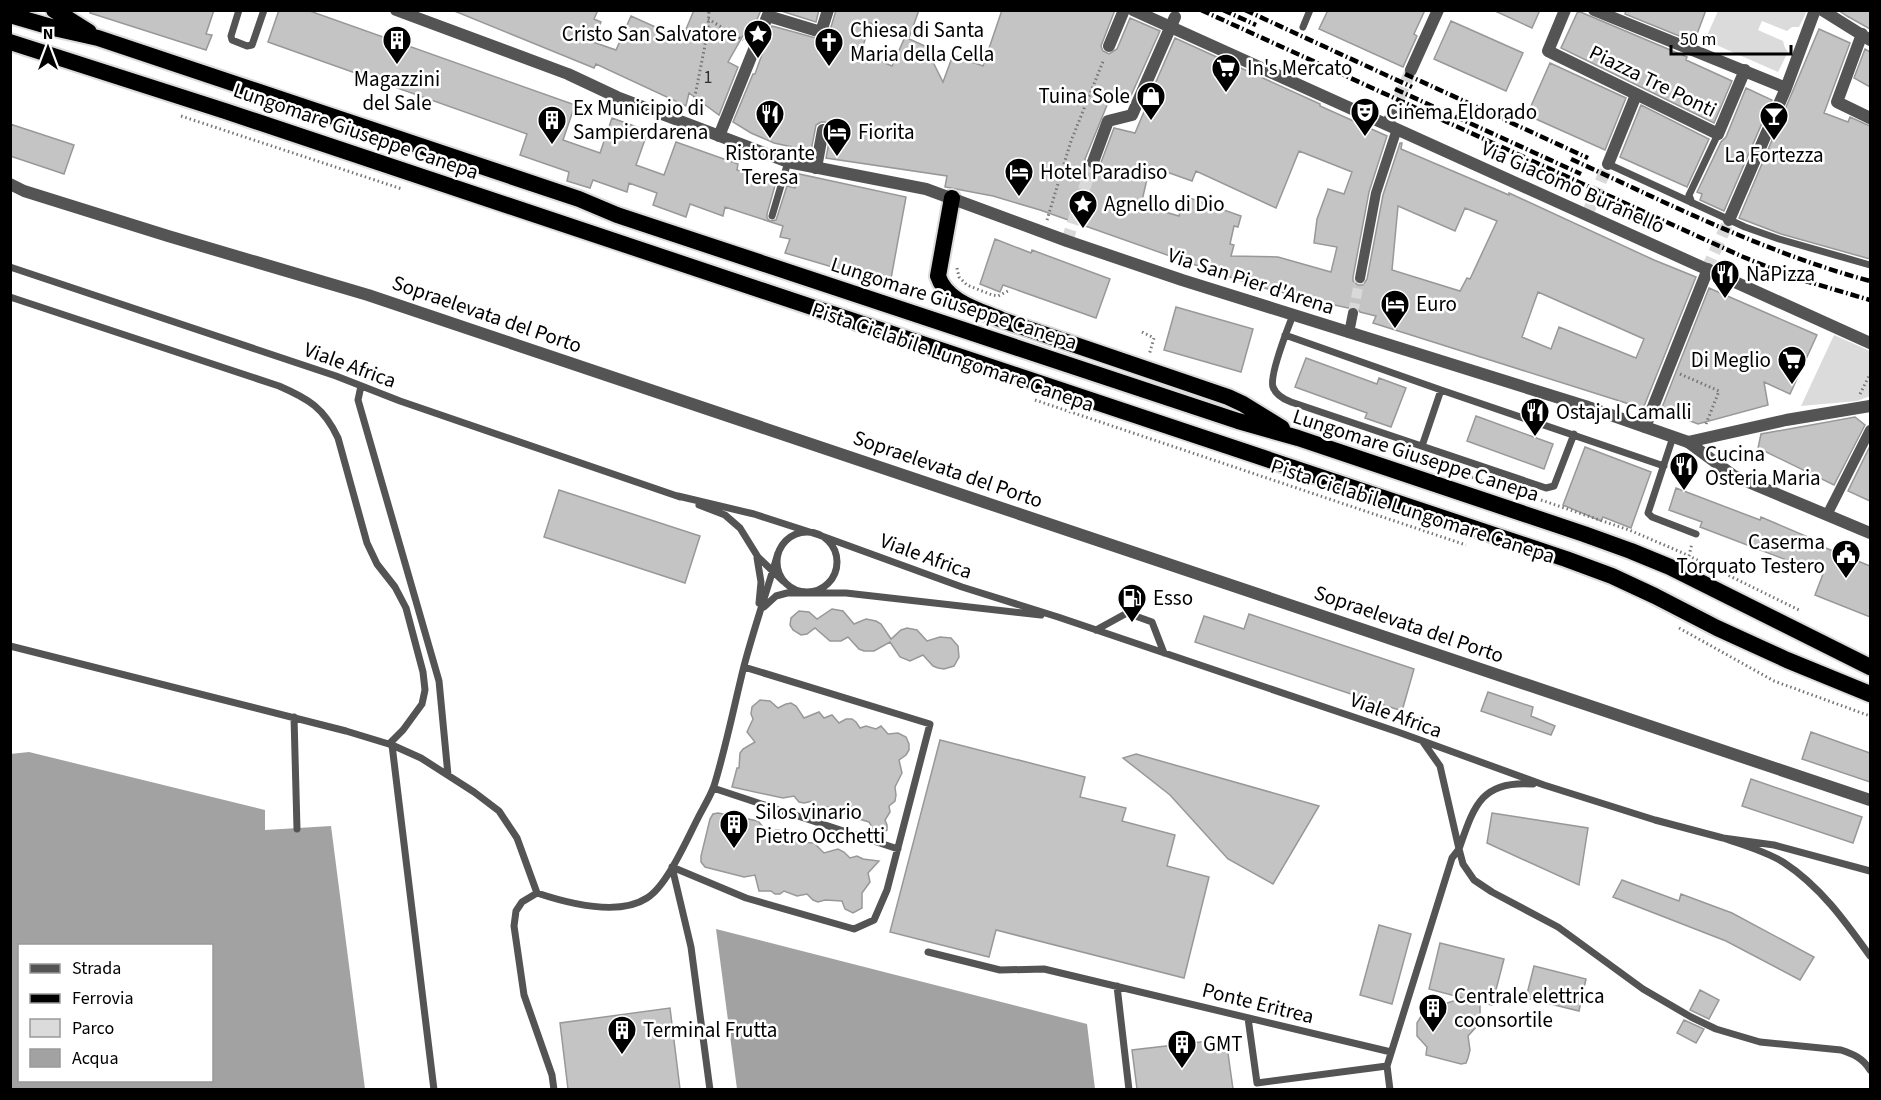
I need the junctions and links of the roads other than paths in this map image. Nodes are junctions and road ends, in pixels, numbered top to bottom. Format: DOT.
graph roads {
  1 [pos="54,10"];
  2 [pos="239,10"];
  3 [pos="264,10"];
  4 [pos="396,10"];
  5 [pos="828,10"];
  6 [pos="1124,10"];
  7 [pos="1133,10"];
  8 [pos="1310,10"];
  9 [pos="1438,10"];
  10 [pos="1565,10"];
  11 [pos="1594,10"];
  12 [pos="1815,10"];
  13 [pos="1822,10"];
  14 [pos="769,13"];
  15 [pos="1615,14"];
  16 [pos="10,15"];
  17 [pos="1172,22"];
  18 [pos="1303,27"];
  19 [pos="1866,37"];
  20 [pos="98,38"];
  21 [pos="10,42"];
  22 [pos="1109,46"];
  23 [pos="1412,70"];
  24 [pos="1745,70"];
  25 [pos="1786,88"];
  26 [pos="1636,95"];
  27 [pos="1870,118"];
  28 [pos="1392,123"];
  29 [pos="823,130"];
  30 [pos="1718,134"];
  31 [pos="719,136"];
  32 [pos="788,162"];
  33 [pos="1094,162"];
  34 [pos="1608,164"];
  35 [pos="816,168"];
  36 [pos="10,184"];
  37 [pos="952,198"];
  38 [pos="1692,203"];
  39 [pos="772,216"];
  40 [pos="1729,220"];
  41 [pos="1870,265"];
  42 [pos="10,267"];
  43 [pos="1708,269"];
  44 [pos="1360,278"];
  45 [pos="10,297"];
  46 [pos="1353,313"];
  47 [pos="1293,315"];
  48 [pos="1349,333"];
  49 [pos="1286,335"];
  50 [pos="1870,343"];
  51 [pos="361,386"];
  52 [pos="1441,390"];
  53 [pos="1870,401"];
  54 [pos="1862,405"];
  55 [pos="1645,427"];
  56 [pos="1870,430"];
  57 [pos="1574,434"];
  58 [pos="1673,437"];
  59 [pos="1298,438"];
  60 [pos="1694,441"];
  61 [pos="1422,446"];
  62 [pos="1664,466"];
  63 [pos="678,496"];
  64 [pos="1827,515"];
  65 [pos="1870,533"];
  66 [pos="1696,534"];
  67 [pos="819,535"];
  68 [pos="778,553"];
  69 [pos="757,555"];
  70 [pos="773,571"];
  71 [pos="783,581"];
  72 [pos="806,592"];
  73 [pos="761,610"];
  74 [pos="1058,617"];
  75 [pos="756,622"];
  76 [pos="1096,630"];
  77 [pos="10,646"];
  78 [pos="1164,653"];
  79 [pos="744,667"];
  80 [pos="1870,667"];
  81 [pos="1870,694"];
  82 [pos="294,717"];
  83 [pos="1423,742"];
  84 [pos="391,745"];
  85 [pos="448,775"];
  86 [pos="1544,785"];
  87 [pos="714,788"];
  88 [pos="1870,800"];
  89 [pos="297,829"];
  90 [pos="1723,838"];
  91 [pos="898,849"];
  92 [pos="1458,849"];
  93 [pos="672,867"];
  94 [pos="1870,871"];
  95 [pos="537,894"];
  96 [pos="928,952"];
  97 [pos="1870,956"];
  98 [pos="1117,986"];
  99 [pos="1248,1018"];
  100 [pos="1391,1052"];
  101 [pos="1387,1066"];
  102 [pos="1870,1070"];
  103 [pos="434,1089"];
  104 [pos="554,1089"];
  105 [pos="710,1089"];
  106 [pos="1129,1089"];
  107 [pos="1390,1089"];
  1 -- 20 [label="highway"];
  2 -- 3 [label="lane"];
  4 -- 31 [label="street, Via San Pier d'Arena"];
  5 -- 14 [label="street"];
  6 -- 22 [label="street"];
  7 -- 17 [label="street, Via Giacomo Buranello"];
  8 -- 18 [label="lane"];
  9 -- 23 [label="street"];
  10 -- 26 [label="street, Piazza Tre Ponti"];
  11 -- 15 [label="street, Piazza Tre Ponti"];
  12 -- 25 [label="street"];
  13 -- 19 [label="street"];
  14 -- 31 [label="street"];
  15 -- 24 [label="street, Piazza Tre Ponti"];
  16 -- 20 [label="highway, Lungomare Giuseppe Canepa"];
  17 -- 28 [label="street, Via Giacomo Buranello"];
  17 -- 33 [label="street"];
  19 -- 27 [label="street"];
  20 -- 59 [label="highway, Lungomare Giuseppe Canepa"];
  21 -- 81 [label="highway, Lungomare Giuseppe Canepa"];
  24 -- 25 [label="street, Piazza Tre Ponti"];
  24 -- 30 [label="street, Piazza Tre Ponti"];
  25 -- 40 [label="street"];
  26 -- 30 [label="street, Piazza Tre Ponti"];
  26 -- 34 [label="street"];
  28 -- 43 [label="street, Via Giacomo Buranello"];
  28 -- 44 [label="street"];
  29 -- 35 [label="street"];
  30 -- 38 [label="lane"];
  31 -- 32 [label="street, Via San Pier d'Arena"];
  32 -- 35 [label="street, Via San Pier d'Arena"];
  32 -- 39 [label="lane"];
  34 -- 38 [label="lane"];
  35 -- 37 [label="street, Via San Pier d'Arena"];
  36 -- 88 [label="street, Sopraelevata del Porto"];
  37 -- 47 [label="street, Via San Pier d'Arena"];
  37 -- 59 [label="highway"];
  38 -- 40 [label="lane"];
  40 -- 41 [label="lane"];
  42 -- 51 [label="lane, Viale Africa"];
  43 -- 50 [label="street, Via Giacomo Buranello"];
  43 -- 55 [label="street"];
  45 -- 84 [label="lane"];
  46 -- 48 [label="street"];
  47 -- 48 [label="street, Via San Pier d'Arena"];
  47 -- 49 [label="lane"];
  48 -- 55 [label="street, Via San Pier d'Arena"];
  49 -- 52 [label="lane"];
  49 -- 61 [label="lane"];
  51 -- 63 [label="lane, Viale Africa"];
  51 -- 85 [label="lane"];
  52 -- 57 [label="lane"];
  52 -- 61 [label="lane"];
  53 -- 54 [label="street"];
  54 -- 60 [label="street"];
  55 -- 58 [label="street, Via San Pier d'Arena"];
  56 -- 64 [label="street"];
  57 -- 61 [label="lane"];
  57 -- 62 [label="lane"];
  58 -- 60 [label="street, Via San Pier d'Arena"];
  58 -- 62 [label="lane"];
  59 -- 80 [label="highway, Lungomare Giuseppe Canepa"];
  60 -- 64 [label="street"];
  62 -- 66 [label="lane"];
  63 -- 67 [label="lane, Viale Africa"];
  63 -- 69 [label="lane, Viale Africa"];
  64 -- 65 [label="street"];
  67 -- 68 [label="lane, Viale Africa"];
  67 -- 72 [label="lane"];
  67 -- 74 [label="lane, Viale Africa"];
  68 -- 70 [label="lane"];
  68 -- 71 [label="lane"];
  69 -- 70 [label="lane, Viale Africa"];
  69 -- 75 [label="lane, Viale Africa"];
  70 -- 71 [label="lane, Viale Africa"];
  70 -- 73 [label="lane"];
  71 -- 72 [label="lane, Viale Africa"];
  72 -- 73 [label="lane"];
  72 -- 74 [label="lane, Viale Africa"];
  73 -- 75 [label="lane"];
  74 -- 76 [label="lane, Viale Africa"];
  75 -- 79 [label="lane"];
  76 -- 78 [label="lane, Viale Africa"];
  76 -- 78 [label="lane"];
  77 -- 82 [label="lane"];
  78 -- 83 [label="lane, Viale Africa"];
  79 -- 87 [label="lane"];
  79 -- 91 [label="lane"];
  82 -- 84 [label="lane"];
  82 -- 89 [label="lane"];
  83 -- 86 [label="lane, Viale Africa"];
  83 -- 92 [label="lane"];
  84 -- 85 [label="lane"];
  84 -- 103 [label="lane"];
  85 -- 95 [label="lane"];
  86 -- 90 [label="lane, Viale Africa"];
  86 -- 92 [label="lane"];
  87 -- 91 [label="lane"];
  87 -- 93 [label="lane"];
  90 -- 94 [label="lane, Viale Africa"];
  90 -- 97 [label="lane, Viale Africa"];
  91 -- 93 [label="lane"];
  92 -- 100 [label="lane"];
  92 -- 102 [label="lane"];
  93 -- 95 [label="lane"];
  93 -- 105 [label="lane"];
  95 -- 104 [label="lane"];
  96 -- 98 [label="lane, Ponte Eritrea"];
  98 -- 99 [label="lane, Ponte Eritrea"];
  98 -- 106 [label="lane"];
  99 -- 100 [label="lane, Ponte Eritrea"];
  99 -- 101 [label="lane"];
  100 -- 101 [label="lane"];
  101 -- 107 [label="lane"];
}
